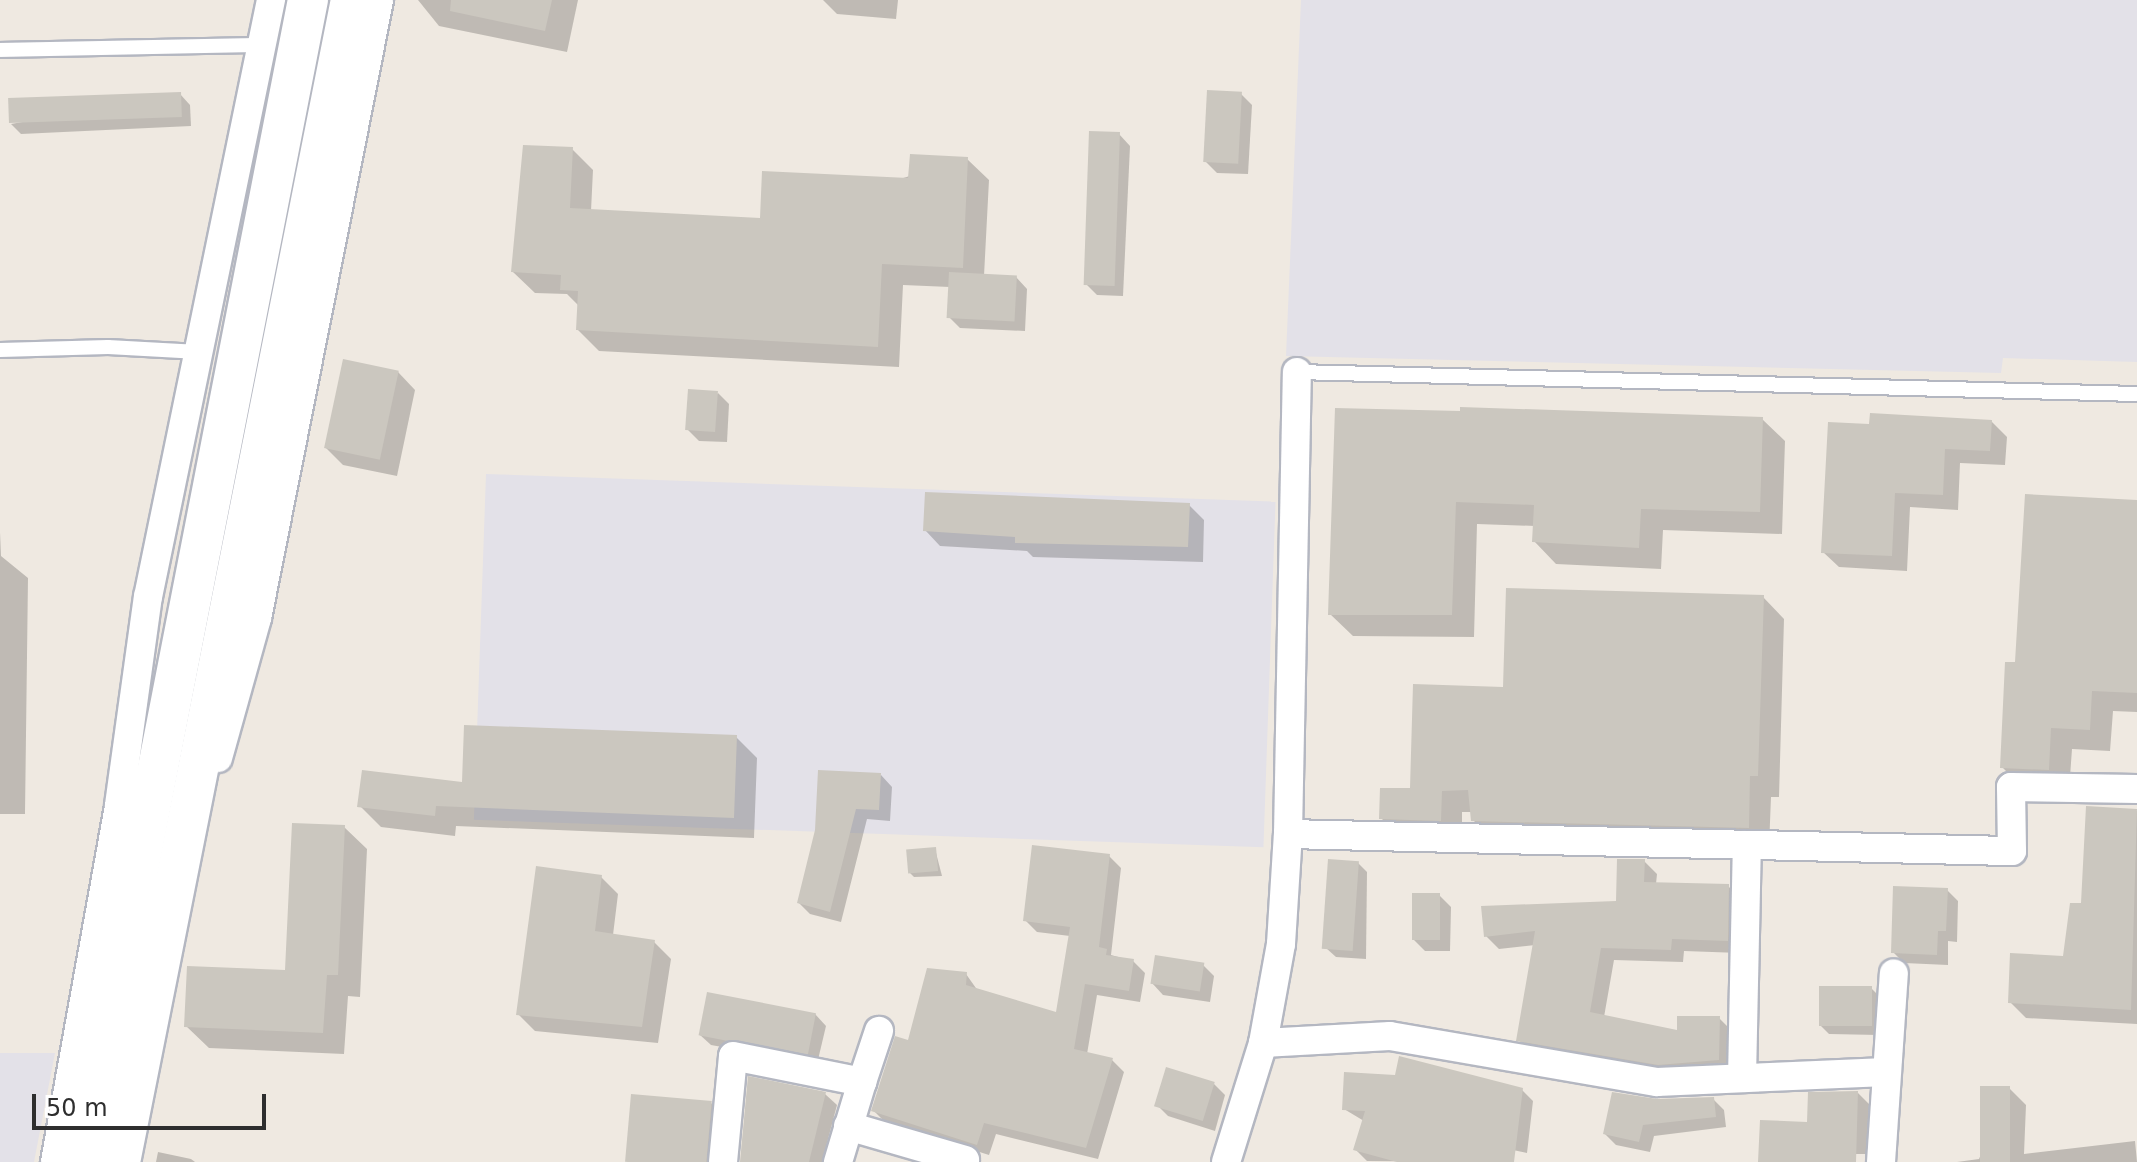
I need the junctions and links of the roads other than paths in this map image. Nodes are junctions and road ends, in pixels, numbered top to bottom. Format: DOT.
graph roads {
  1 [pos="271,0"];
  2 [pos="308,0"];
  3 [pos="351,0"];
  4 [pos="379,0"];
  5 [pos="262,45"];
  6 [pos="0,50"];
  7 [pos="0,350"];
  8 [pos="199,352"];
  9 [pos="1297,372"];
  10 [pos="2137,394"];
  11 [pos="2137,789"];
  12 [pos="1288,834"];
  13 [pos="1747,845"];
  14 [pos="1894,973"];
  15 [pos="879,1031"];
  16 [pos="1263,1043"];
  17 [pos="1886,1072"];
  18 [pos="1742,1078"];
  19 [pos="862,1082"];
  20 [pos="848,1126"];
  21 [pos="965,1160"];
  22 [pos="55,1162"];
  23 [pos="81,1162"];
  24 [pos="120,1162"];
  25 [pos="134,1162"];
  26 [pos="723,1162"];
  27 [pos="838,1162"];
  28 [pos="1226,1162"];
  29 [pos="1881,1162"];
  1 -- 5 [label="street"];
  2 -- 23 [label="street"];
  3 -- 24 [label="street"];
  4 -- 25 [label="street"];
  5 -- 6 [label="lane"];
  5 -- 8 [label="street"];
  7 -- 8 [label="lane"];
  8 -- 22 [label="street"];
  9 -- 10 [label="lane"];
  9 -- 12 [label="street"];
  11 -- 13 [label="street"];
  12 -- 13 [label="street"];
  12 -- 16 [label="street"];
  13 -- 18 [label="street"];
  14 -- 17 [label="street"];
  15 -- 19 [label="street"];
  16 -- 18 [label="street"];
  16 -- 28 [label="street"];
  17 -- 18 [label="street"];
  17 -- 29 [label="street"];
  19 -- 20 [label="street"];
  19 -- 26 [label="street"];
  20 -- 21 [label="street"];
  20 -- 27 [label="street"];
}
